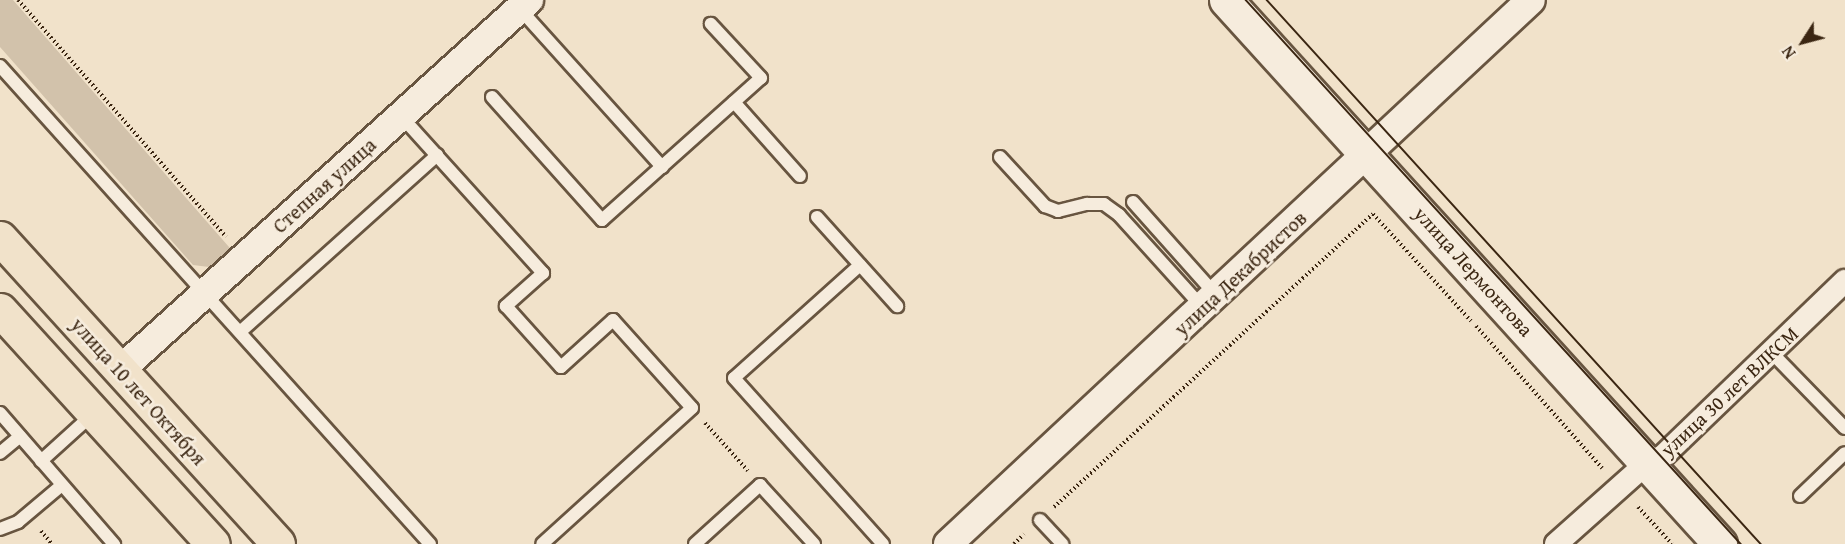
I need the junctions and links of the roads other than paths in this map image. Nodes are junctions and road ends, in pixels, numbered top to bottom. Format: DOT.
graph roads {
  1 [pos="1226,0"];
  2 [pos="1531,0"];
  3 [pos="520,3"];
  4 [pos="711,24"];
  5 [pos="0,66"];
  6 [pos="492,97"];
  7 [pos="734,102"];
  8 [pos="401,116"];
  9 [pos="1367,154"];
  10 [pos="437,155"];
  11 [pos="1000,157"];
  12 [pos="662,167"];
  13 [pos="800,176"];
  14 [pos="1133,202"];
  15 [pos="817,217"];
  16 [pos="0,238"];
  17 [pos="860,265"];
  18 [pos="1845,281"];
  19 [pos="205,293"];
  20 [pos="1209,301"];
  21 [pos="897,306"];
  22 [pos="0,309"];
  23 [pos="240,332"];
  24 [pos="1771,352"];
  25 [pos="119,371"];
  26 [pos="0,413"];
  27 [pos="94,413"];
  28 [pos="1845,428"];
  29 [pos="20,436"];
  30 [pos="0,453"];
  31 [pos="1845,453"];
  32 [pos="41,461"];
  33 [pos="1647,463"];
  34 [pos="62,485"];
  35 [pos="1800,496"];
  36 [pos="1040,520"];
  37 [pos="0,529"];
  38 [pos="114,544"];
  39 [pos="213,544"];
  40 [pos="278,544"];
  41 [pos="430,544"];
  42 [pos="542,544"];
  43 [pos="695,544"];
  44 [pos="814,544"];
  45 [pos="883,544"];
  46 [pos="948,544"];
  47 [pos="1062,544"];
  48 [pos="1556,544"];
  49 [pos="1720,544"];
  1 -- 9 [label="main road, улица Лермонтова"];
  2 -- 9 [label="street, улица Декабристов"];
  3 -- 8 [label="street, Степная улица"];
  3 -- 12 [label="lane"];
  4 -- 7 [label="lane"];
  5 -- 19 [label="lane"];
  6 -- 12 [label="lane"];
  7 -- 12 [label="lane"];
  7 -- 13 [label="lane"];
  8 -- 10 [label="lane"];
  8 -- 19 [label="street, Степная улица"];
  9 -- 20 [label="street, улица Декабристов"];
  9 -- 33 [label="main road, улица Лермонтова"];
  10 -- 23 [label="lane"];
  10 -- 42 [label="lane"];
  11 -- 20 [label="lane"];
  14 -- 20 [label="lane"];
  15 -- 17 [label="lane"];
  16 -- 25 [label="main road, улица 10 лет Октября"];
  17 -- 21 [label="lane"];
  17 -- 45 [label="lane"];
  18 -- 24 [label="street, улица 30 лет ВЛКСМ"];
  19 -- 23 [label="lane"];
  19 -- 25 [label="street, Степная улица"];
  20 -- 46 [label="street, улица Декабристов"];
  22 -- 27 [label="main road"];
  23 -- 41 [label="lane"];
  24 -- 28 [label="lane"];
  24 -- 33 [label="street, улица 30 лет ВЛКСМ"];
  25 -- 40 [label="main road, улица 10 лет Октября"];
  26 -- 29 [label="lane"];
  27 -- 32 [label="lane"];
  27 -- 39 [label="main road"];
  29 -- 30 [label="lane"];
  29 -- 32 [label="lane"];
  31 -- 35 [label="lane"];
  32 -- 34 [label="lane"];
  33 -- 48 [label="street, улица 30 лет ВЛКСМ"];
  33 -- 49 [label="main road, улица Лермонтова"];
  34 -- 37 [label="lane"];
  34 -- 38 [label="lane"];
  36 -- 47 [label="lane"];
  43 -- 44 [label="lane"];
}
